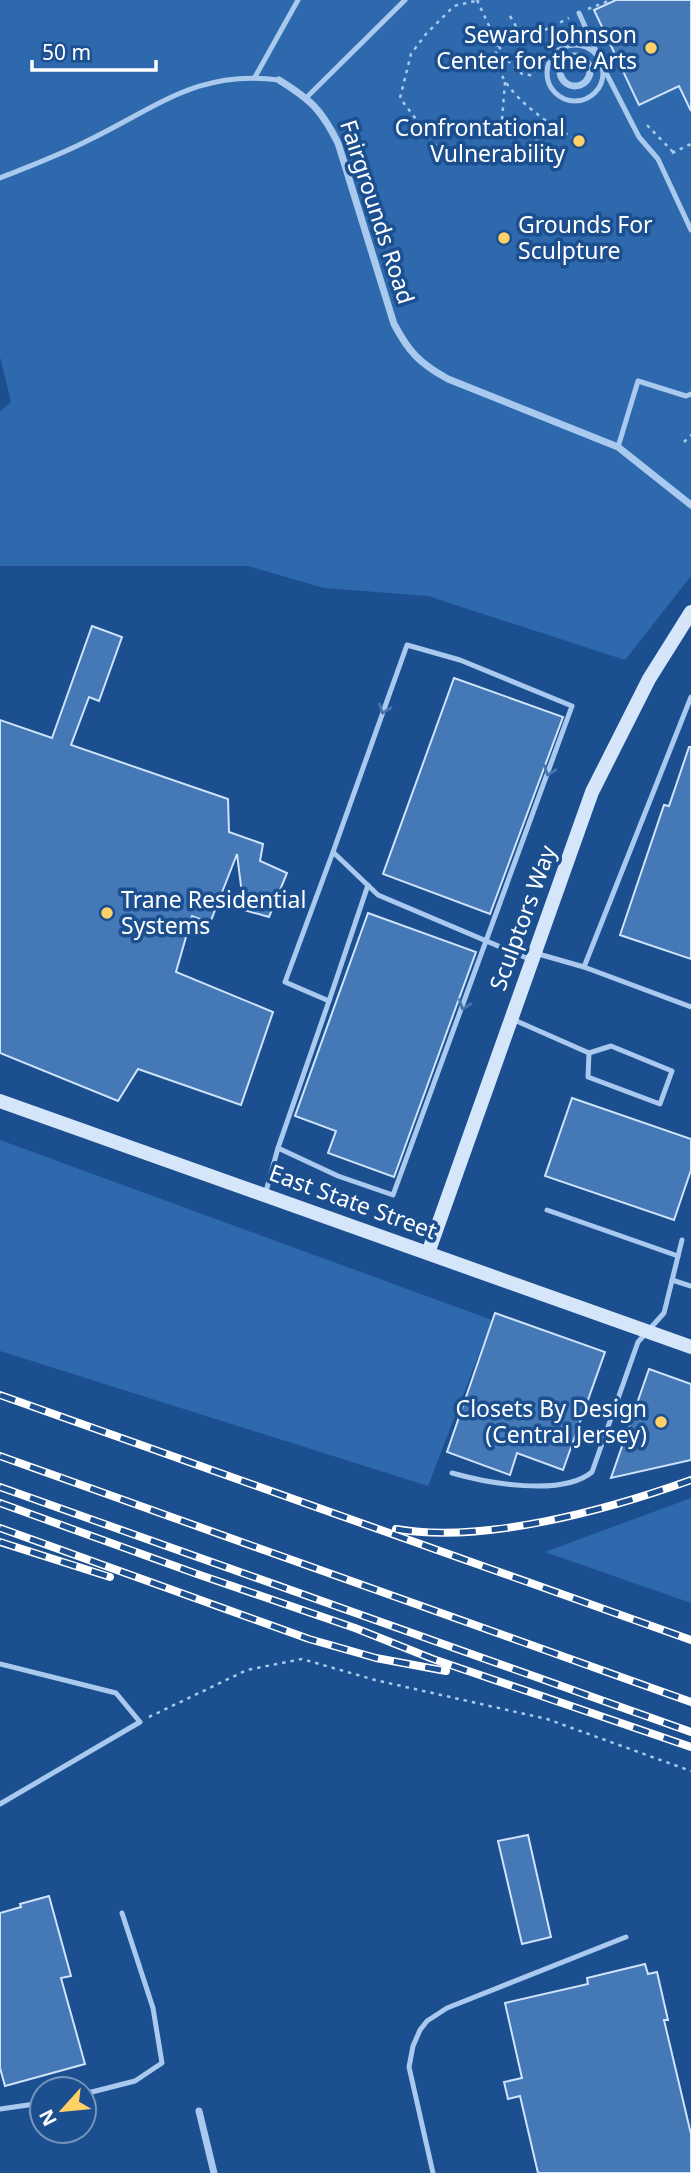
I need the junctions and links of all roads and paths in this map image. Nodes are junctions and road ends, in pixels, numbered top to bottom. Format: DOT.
graph roads {
  1 [pos="298,0"];
  2 [pos="405,0"];
  3 [pos="478,0"];
  4 [pos="611,0"];
  5 [pos="604,1"];
  6 [pos="579,13"];
  7 [pos="510,16"];
  8 [pos="497,43"];
  9 [pos="587,61"];
  10 [pos="601,61"];
  11 [pos="536,75"];
  12 [pos="255,76"];
  13 [pos="279,80"];
  14 [pos="505,82"];
  15 [pos="307,97"];
  16 [pos="642,121"];
  17 [pos="573,138"];
  18 [pos="691,144"];
  19 [pos="539,147"];
  20 [pos="674,153"];
  21 [pos="669,155"];
  22 [pos="446,159"];
  23 [pos="0,178"];
  24 [pos="691,230"];
  25 [pos="691,394"];
  26 [pos="691,435"];
  27 [pos="684,442"];
  28 [pos="618,447"];
  29 [pos="691,505"];
  30 [pos="689,616"];
  31 [pos="691,697"];
  32 [pos="332,852"];
  33 [pos="368,885"];
  34 [pos="488,941"];
  35 [pos="534,957"];
  36 [pos="584,967"];
  37 [pos="329,1001"];
  38 [pos="691,1007"];
  39 [pos="512,1019"];
  40 [pos="589,1053"];
  41 [pos="0,1101"];
  42 [pos="278,1148"];
  43 [pos="265,1195"];
  44 [pos="547,1210"];
  45 [pos="682,1240"];
  46 [pos="428,1253"];
  47 [pos="678,1255"];
  48 [pos="672,1280"];
  49 [pos="691,1286"];
  50 [pos="647,1331"];
  51 [pos="691,1347"];
  52 [pos="452,1473"];
  53 [pos="0,1664"];
  54 [pos="140,1721"];
  55 [pos="691,1771"];
  56 [pos="0,1804"];
  57 [pos="122,1913"];
  58 [pos="626,1937"];
  59 [pos="98,2090"];
  60 [pos="28,2105"];
  61 [pos="0,2109"];
  62 [pos="199,2111"];
  63 [pos="214,2173"];
  64 [pos="433,2173"];
  1 -- 12 [label="lane"];
  2 -- 15 [label="lane"];
  3 -- 8 [label="path"];
  3 -- 22 [label="path"];
  4 -- 5 [label="path"];
  5 -- 6 [label="path"];
  6 -- 7 [label="path"];
  6 -- 10 [label="lane"];
  8 -- 11 [label="path"];
  8 -- 14 [label="path"];
  9 -- 9 [label="street"];
  10 -- 10 [label="lane"];
  10 -- 24 [label="lane"];
  12 -- 13 [label="lane, Fairgrounds Road"];
  12 -- 23 [label="lane, Fairgrounds Road"];
  13 -- 15 [label="street, Fairgrounds Road"];
  14 -- 17 [label="path"];
  14 -- 19 [label="path"];
  15 -- 28 [label="street, Fairgrounds Road"];
  16 -- 20 [label="path"];
  18 -- 20 [label="path"];
  20 -- 21 [label="path"];
  25 -- 28 [label="lane"];
  26 -- 27 [label="path"];
  28 -- 29 [label="street, Fairgrounds Road"];
  30 -- 35 [label="street, Sculptors Way"];
  31 -- 36 [label="lane"];
  32 -- 33 [label="lane"];
  32 -- 34 [label="lane"];
  32 -- 37 [label="lane"];
  33 -- 34 [label="lane"];
  33 -- 37 [label="lane"];
  34 -- 35 [label="lane"];
  34 -- 42 [label="lane, one-way"];
  35 -- 36 [label="lane"];
  35 -- 39 [label="street, Sculptors Way"];
  36 -- 38 [label="lane"];
  37 -- 42 [label="lane"];
  39 -- 40 [label="lane"];
  39 -- 46 [label="street, Sculptors Way"];
  40 -- 40 [label="lane"];
  41 -- 43 [label="street, East State Street"];
  42 -- 43 [label="lane"];
  43 -- 46 [label="street, East State Street"];
  44 -- 47 [label="lane"];
  45 -- 47 [label="lane"];
  46 -- 50 [label="street, East State Street"];
  47 -- 48 [label="lane"];
  48 -- 49 [label="lane"];
  48 -- 50 [label="lane"];
  50 -- 51 [label="street, East State Street"];
  50 -- 52 [label="lane"];
  53 -- 54 [label="lane"];
  54 -- 55 [label="path"];
  54 -- 56 [label="lane"];
  57 -- 59 [label="lane"];
  58 -- 64 [label="lane"];
  60 -- 61 [label="lane"];
  62 -- 63 [label="street"];
}
